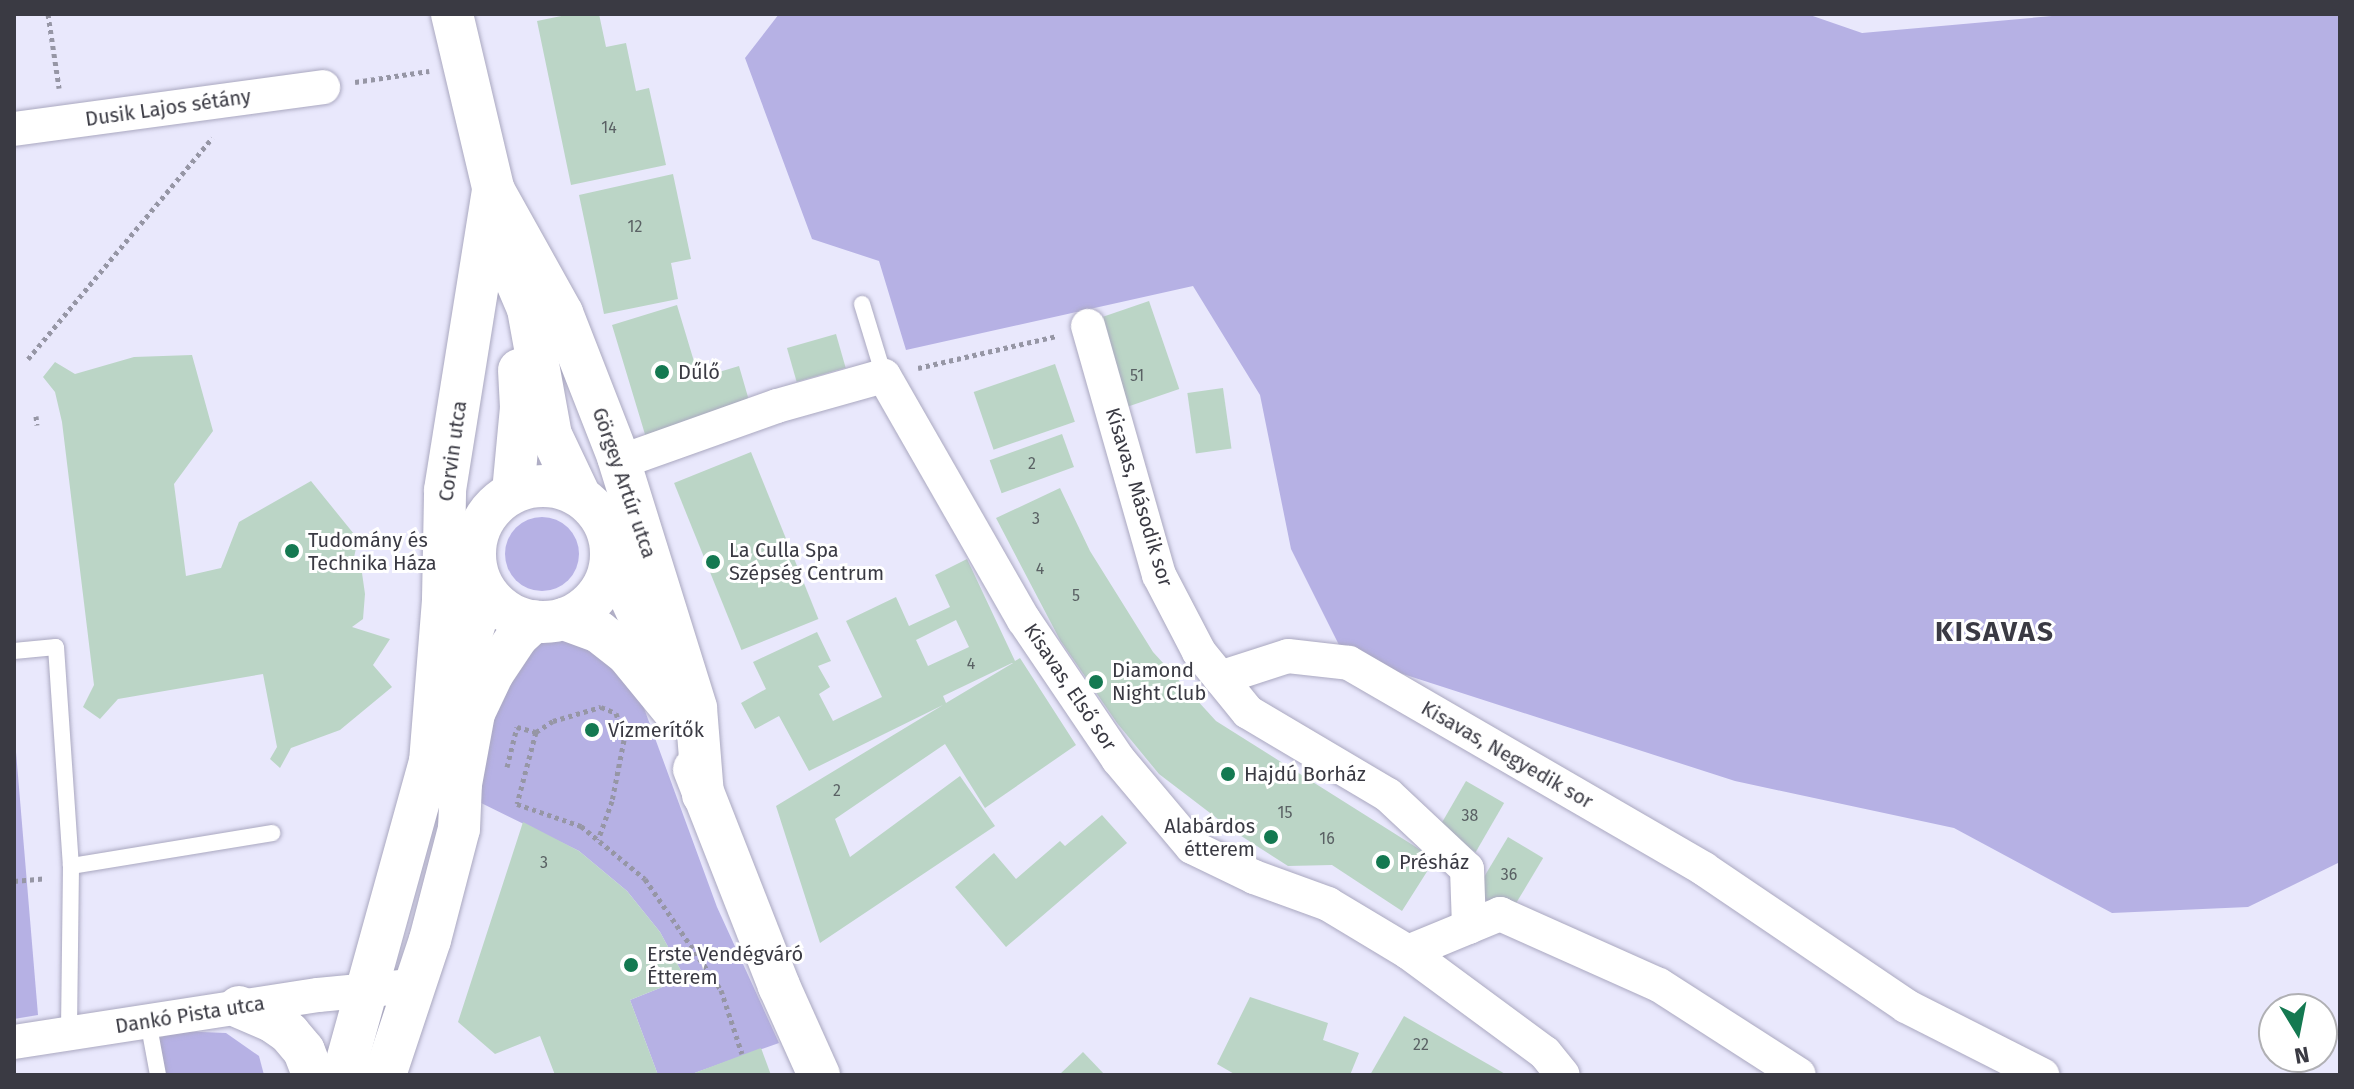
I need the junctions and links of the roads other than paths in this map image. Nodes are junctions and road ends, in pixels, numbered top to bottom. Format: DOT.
graph roads {
  1 [pos="452,14"];
  2 [pos="323,87"];
  3 [pos="14,129"];
  4 [pos="493,189"];
  5 [pos="514,276"];
  6 [pos="862,304"];
  7 [pos="1092,339"];
  8 [pos="884,376"];
  9 [pos="618,457"];
  10 [pos="513,492"];
  11 [pos="580,496"];
  12 [pos="611,555"];
  13 [pos="485,592"];
  14 [pos="549,620"];
  15 [pos="14,651"];
  16 [pos="1220,678"];
  17 [pos="673,710"];
  18 [pos="430,762"];
  19 [pos="703,795"];
  20 [pos="272,833"];
  21 [pos="71,866"];
  22 [pos="1469,927"];
  23 [pos="1408,952"];
  24 [pos="412,986"];
  25 [pos="366,989"];
  26 [pos="239,1007"];
  27 [pos="148,1021"];
  28 [pos="69,1034"];
  29 [pos="14,1042"];
  30 [pos="158,1075"];
  31 [pos="313,1075"];
  32 [pos="343,1075"];
  33 [pos="385,1075"];
  34 [pos="819,1075"];
  35 [pos="1563,1075"];
  36 [pos="1799,1075"];
  37 [pos="2042,1075"];
  1 -- 4 [label="street, Görgey Artúr utca"];
  2 -- 3 [label="street, Dusik Lajos sétány"];
  4 -- 5 [label="street, Görgey Artúr utca"];
  4 -- 9 [label="street, Görgey Artúr utca"];
  4 -- 18 [label="street, Corvin utca"];
  5 -- 10 [label="street, Görgey Artúr utca"];
  5 -- 11 [label="street, Görgey Artúr utca"];
  6 -- 8 [label="lane"];
  7 -- 16 [label="street, Kisavas, Második sor"];
  8 -- 9 [label="street"];
  8 -- 23 [label="street, Kisavas, Első sor"];
  9 -- 19 [label="street, Görgey Artúr utca"];
  10 -- 11 [label="street"];
  10 -- 13 [label="street"];
  11 -- 12 [label="street"];
  12 -- 14 [label="street"];
  12 -- 17 [label="street, Görgey Artúr utca"];
  13 -- 14 [label="street"];
  13 -- 18 [label="street, Corvin utca"];
  14 -- 17 [label="street, Görgey Artúr utca"];
  14 -- 24 [label="street"];
  15 -- 21 [label="lane"];
  16 -- 22 [label="street, Kisavas, Második sor"];
  16 -- 37 [label="street, Kisavas, Negyedik sor"];
  17 -- 19 [label="street, Görgey Artúr utca"];
  18 -- 25 [label="street, Corvin utca"];
  19 -- 34 [label="street, Görgey Artúr utca"];
  20 -- 21 [label="lane"];
  21 -- 28 [label="lane"];
  22 -- 23 [label="street"];
  22 -- 36 [label="street"];
  23 -- 35 [label="street, Kisavas, Első sor"];
  24 -- 25 [label="street, Dankó Pista utca"];
  24 -- 33 [label="street"];
  25 -- 26 [label="street, Dankó Pista utca"];
  25 -- 32 [label="street, Corvin utca"];
  26 -- 27 [label="street, Dankó Pista utca"];
  26 -- 31 [label="street"];
  27 -- 28 [label="street, Dankó Pista utca"];
  27 -- 30 [label="lane"];
  28 -- 29 [label="street, Dankó Pista utca"];
}
